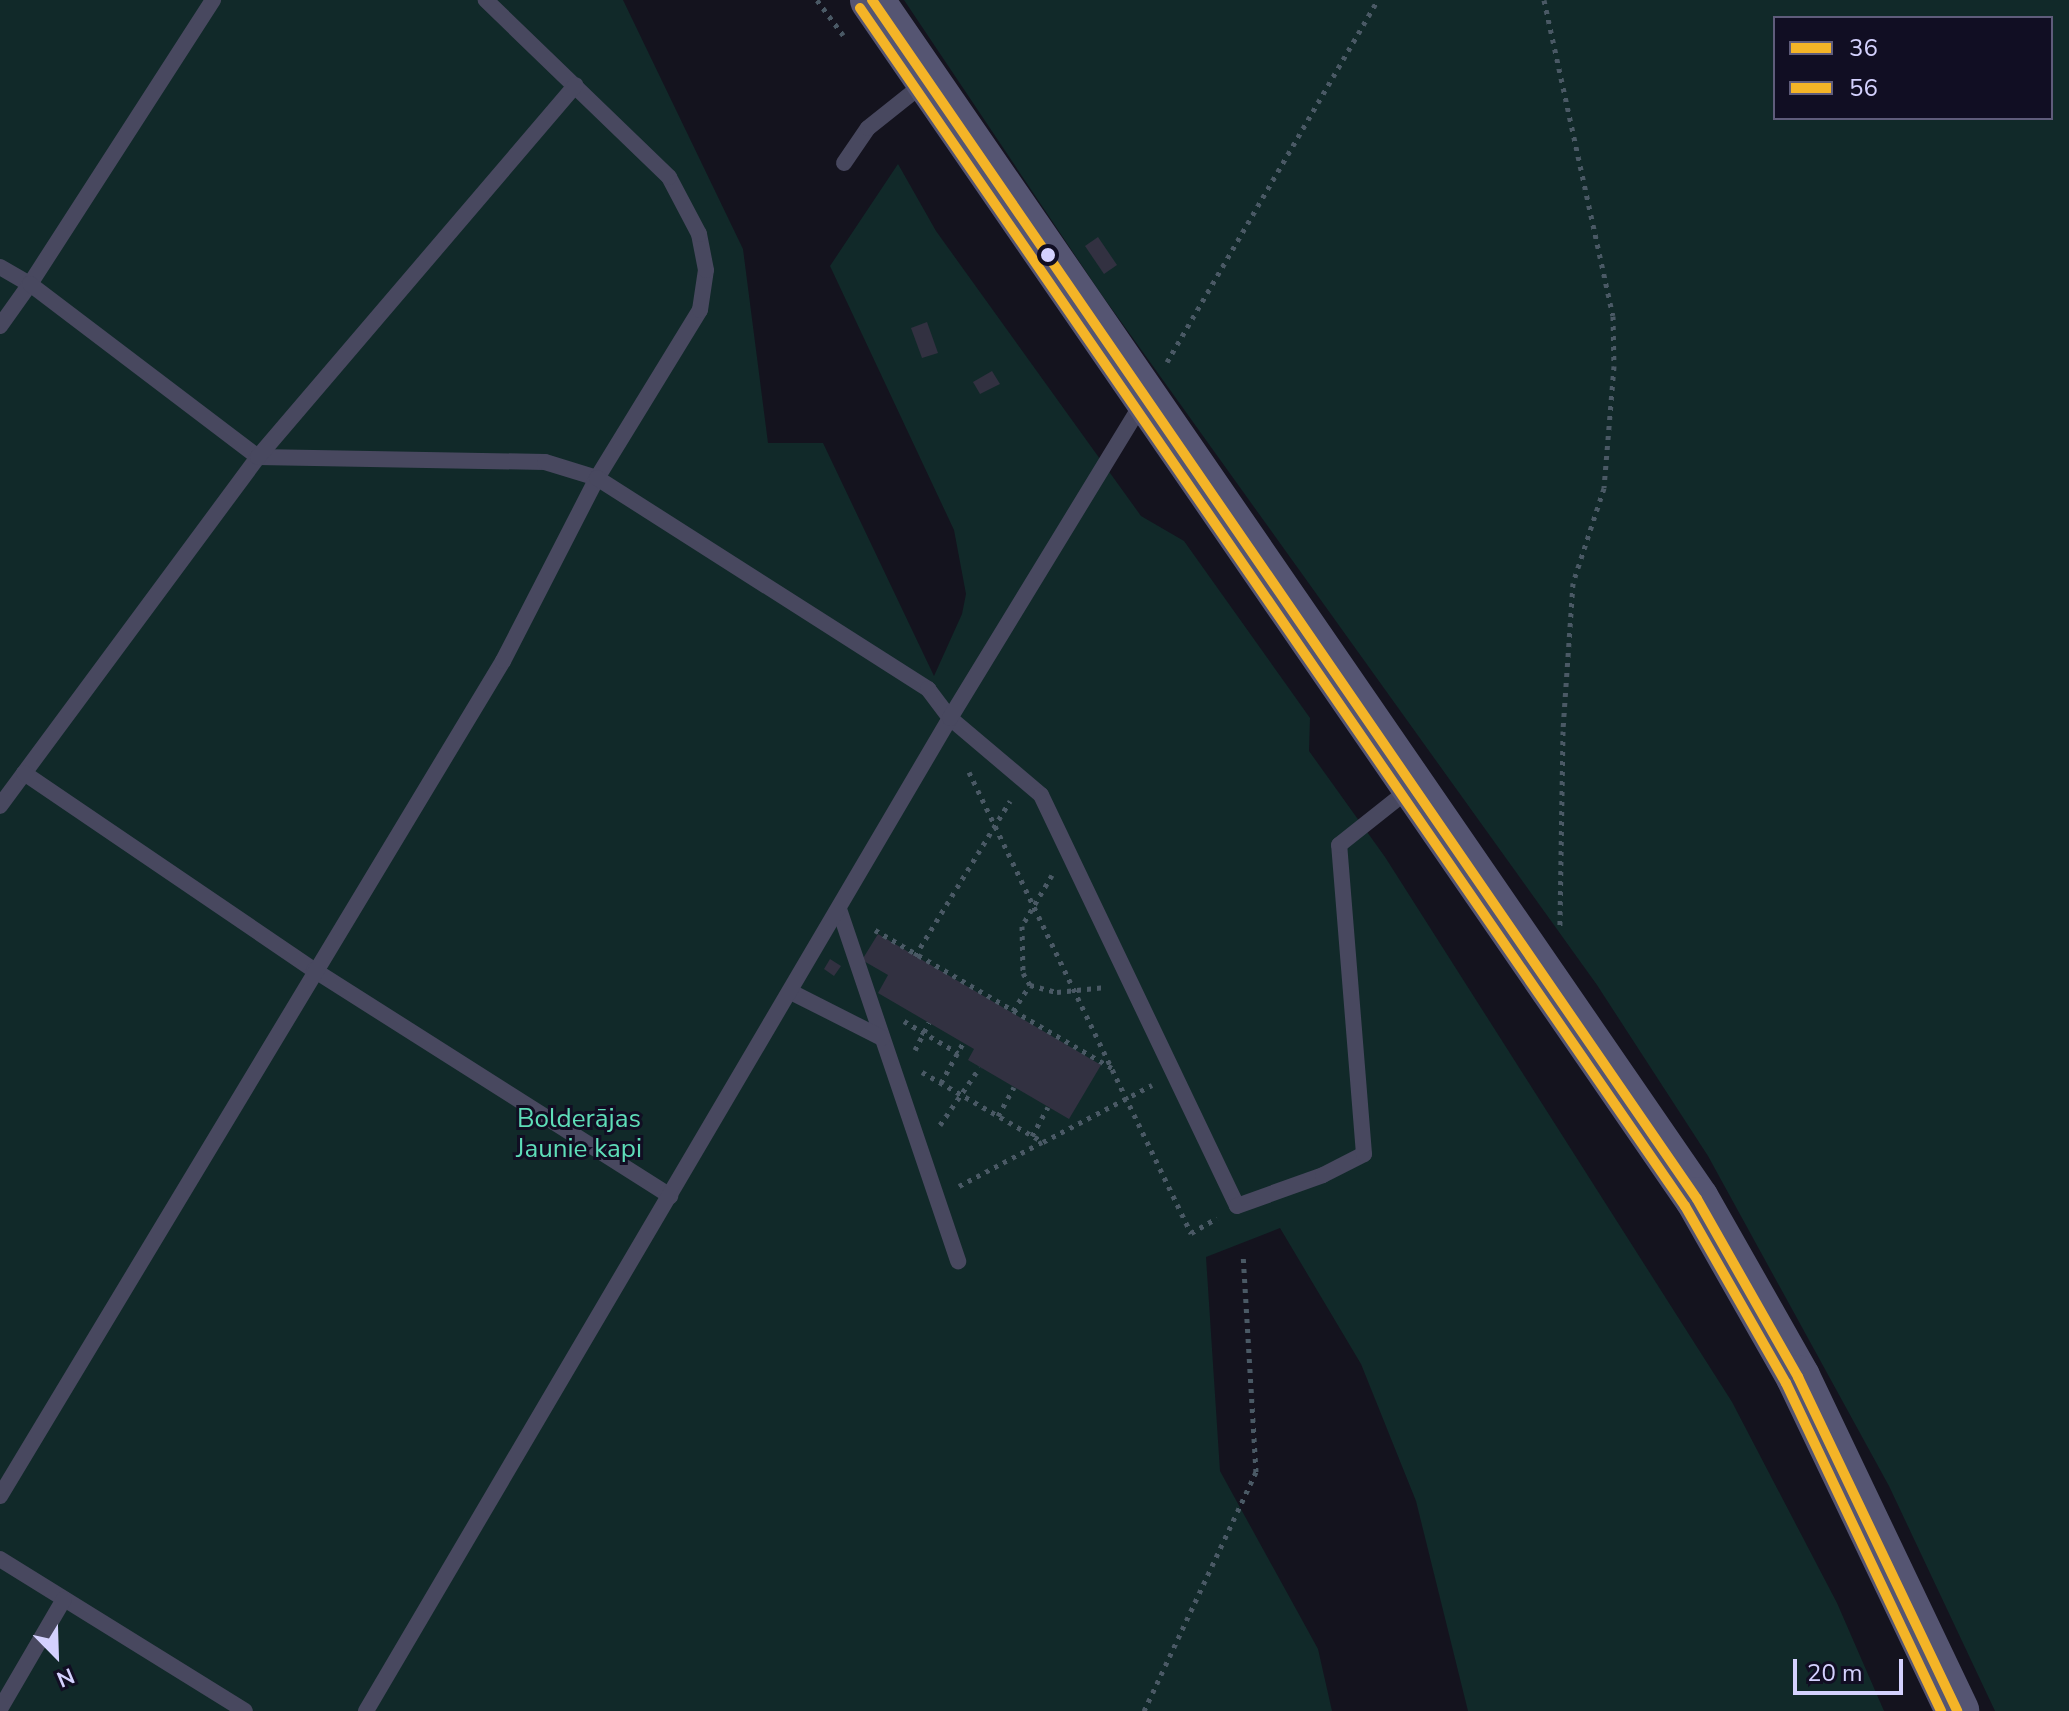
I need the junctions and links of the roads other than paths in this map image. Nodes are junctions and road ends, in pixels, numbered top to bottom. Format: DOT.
graph roads {
  1 [pos="213,0"];
  2 [pos="486,0"];
  3 [pos="872,0"];
  4 [pos="928,81"];
  5 [pos="576,85"];
  6 [pos="844,163"];
  7 [pos="0,267"];
  8 [pos="30,284"];
  9 [pos="0,326"];
  10 [pos="1146,396"];
  11 [pos="258,457"];
  12 [pos="597,478"];
  13 [pos="950,718"];
  14 [pos="24,773"];
  15 [pos="1413,787"];
  16 [pos="0,806"];
  17 [pos="839,909"];
  18 [pos="314,970"];
  19 [pos="791,992"];
  20 [pos="884,1045"];
  21 [pos="670,1196"];
  22 [pos="958,1261"];
  23 [pos="0,1496"];
  24 [pos="0,1559"];
  25 [pos="64,1599"];
  26 [pos="0,1709"];
  27 [pos="245,1711"];
  28 [pos="366,1711"];
  29 [pos="1957,1711"];
  1 -- 8 [label="lane"];
  2 -- 5 [label="lane"];
  3 -- 4 [label="main road"];
  4 -- 6 [label="lane"];
  4 -- 10 [label="main road"];
  5 -- 11 [label="lane"];
  5 -- 12 [label="lane"];
  7 -- 8 [label="lane"];
  8 -- 9 [label="lane"];
  8 -- 11 [label="lane"];
  10 -- 13 [label="lane"];
  10 -- 15 [label="main road"];
  11 -- 12 [label="lane"];
  11 -- 14 [label="lane"];
  12 -- 13 [label="lane"];
  12 -- 18 [label="lane"];
  13 -- 15 [label="lane"];
  13 -- 17 [label="lane"];
  14 -- 16 [label="lane"];
  14 -- 18 [label="lane"];
  15 -- 29 [label="main road"];
  17 -- 19 [label="lane"];
  17 -- 20 [label="lane"];
  18 -- 21 [label="lane"];
  18 -- 23 [label="lane"];
  19 -- 20 [label="lane"];
  19 -- 21 [label="lane"];
  20 -- 22 [label="lane"];
  21 -- 28 [label="lane"];
  24 -- 25 [label="lane"];
  25 -- 26 [label="lane"];
  25 -- 27 [label="lane"];
}
